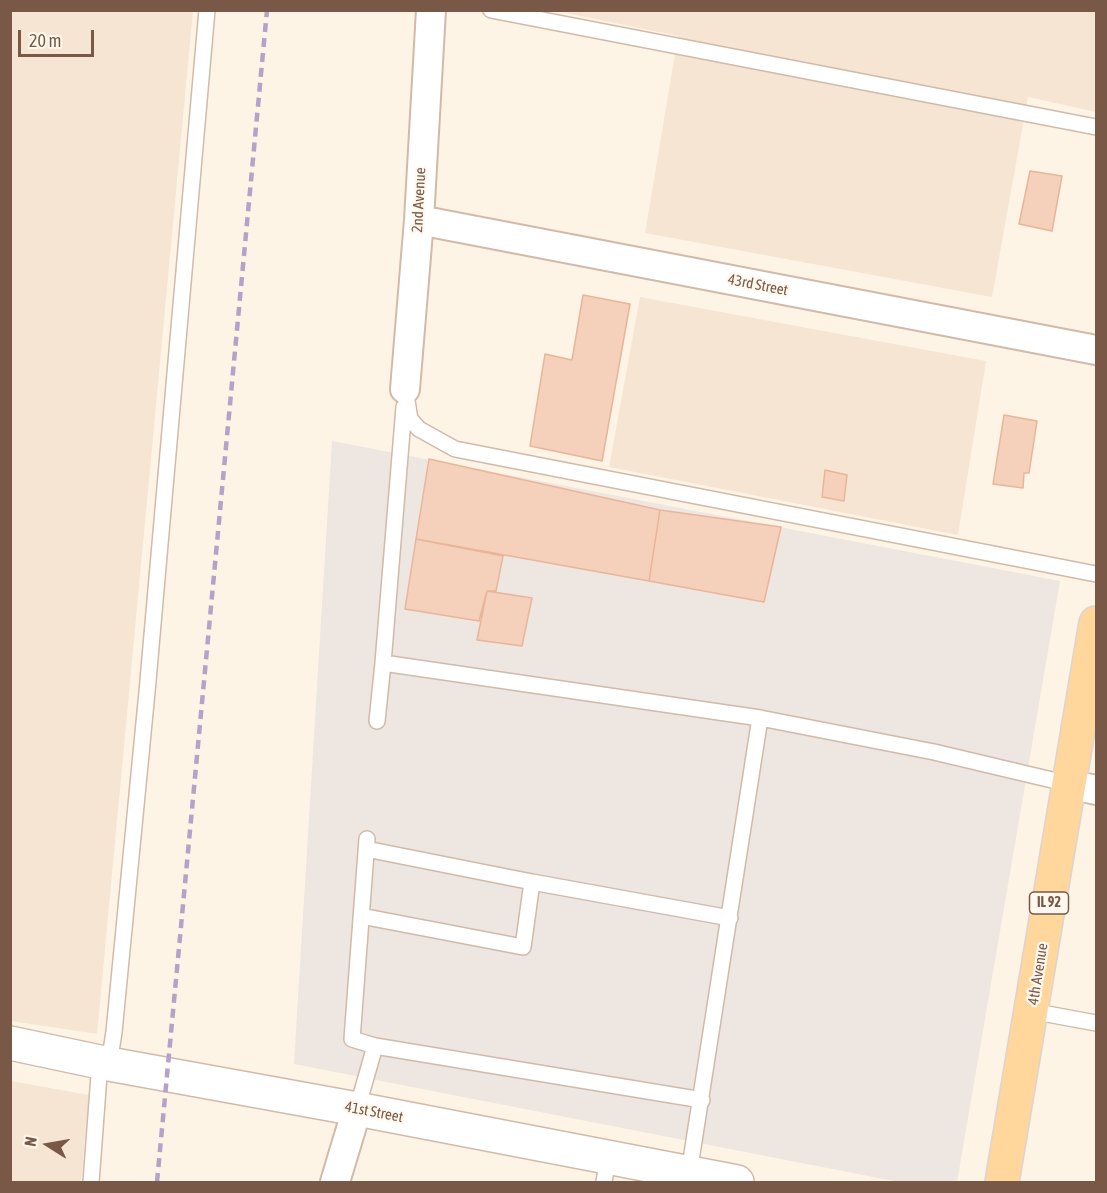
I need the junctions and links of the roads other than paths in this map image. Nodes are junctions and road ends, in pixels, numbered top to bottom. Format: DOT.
graph roads {
  1 [pos="207,10"];
  2 [pos="431,10"];
  3 [pos="491,10"];
  4 [pos="1096,127"];
  5 [pos="419,220"];
  6 [pos="1096,350"];
  7 [pos="405,389"];
  8 [pos="1096,574"];
  9 [pos="1096,624"];
  10 [pos="383,663"];
  11 [pos="760,718"];
  12 [pos="377,721"];
  13 [pos="1083,787"];
  14 [pos="532,882"];
  15 [pos="361,916"];
  16 [pos="730,918"];
  17 [pos="1031,1011"];
  18 [pos="1096,1023"];
  19 [pos="10,1042"];
  20 [pos="375,1046"];
  21 [pos="104,1063"];
  22 [pos="702,1100"];
  23 [pos="357,1109"];
  24 [pos="606,1170"];
  25 [pos="689,1173"];
  26 [pos="92,1182"];
  27 [pos="335,1182"];
  28 [pos="737,1182"];
  29 [pos="1002,1182"];
  1 -- 21 [label="lane"];
  2 -- 5 [label="street, 2nd Avenue"];
  3 -- 4 [label="lane"];
  5 -- 6 [label="street, 43rd Street"];
  5 -- 7 [label="street, 2nd Avenue"];
  7 -- 8 [label="lane"];
  7 -- 10 [label="lane"];
  9 -- 13 [label="main road, 4th Avenue / IL 92"];
  10 -- 11 [label="lane"];
  10 -- 12 [label="lane"];
  11 -- 13 [label="lane"];
  11 -- 16 [label="lane"];
  13 -- 17 [label="main road, 4th Avenue / IL 92"];
  14 -- 15 [label="lane"];
  14 -- 15 [label="lane"];
  14 -- 16 [label="lane"];
  15 -- 20 [label="lane"];
  16 -- 22 [label="lane"];
  17 -- 18 [label="lane"];
  17 -- 29 [label="main road, 4th Avenue / IL 92"];
  19 -- 21 [label="street, 41st Street"];
  20 -- 22 [label="lane"];
  20 -- 23 [label="lane"];
  21 -- 23 [label="street, 41st Street"];
  21 -- 26 [label="lane"];
  22 -- 25 [label="lane"];
  23 -- 24 [label="street, 41st Street"];
  23 -- 27 [label="street"];
  24 -- 25 [label="street, 41st Street"];
  25 -- 28 [label="street, 41st Street"];
}
